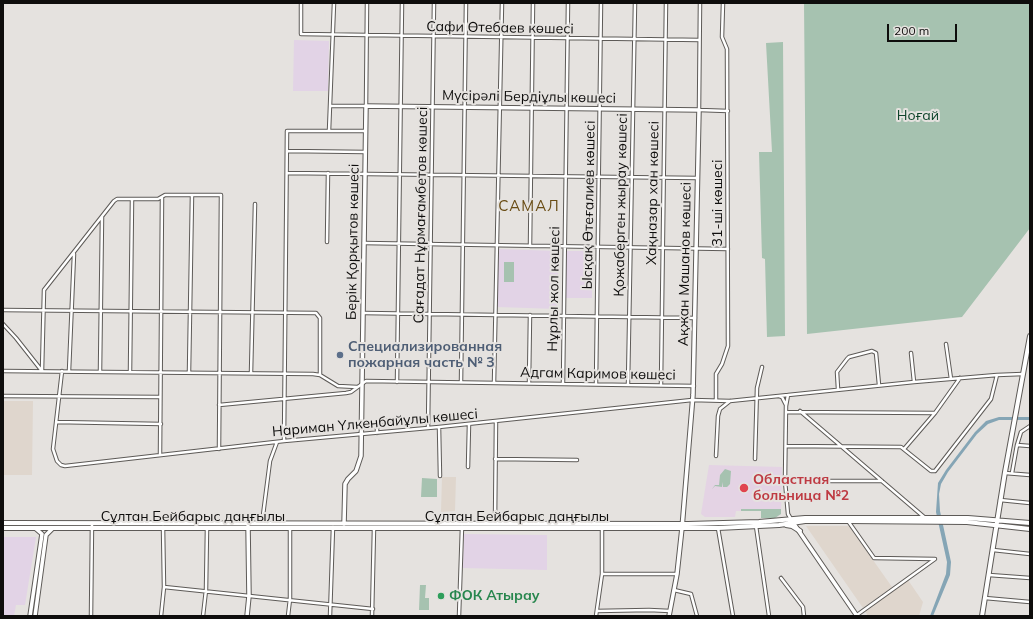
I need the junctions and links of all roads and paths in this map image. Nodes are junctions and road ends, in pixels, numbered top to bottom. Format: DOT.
graph roads {
  1 [pos="301,3"];
  2 [pos="334,3"];
  3 [pos="367,3"];
  4 [pos="402,3"];
  5 [pos="434,3"];
  6 [pos="466,3"];
  7 [pos="502,3"];
  8 [pos="533,3"];
  9 [pos="568,3"];
  10 [pos="601,3"];
  11 [pos="635,3"];
  12 [pos="666,3"];
  13 [pos="700,3"];
  14 [pos="723,3"];
  15 [pos="332,35"];
  16 [pos="366,36"];
  17 [pos="402,36"];
  18 [pos="434,37"];
  19 [pos="466,37"];
  20 [pos="501,38"];
  21 [pos="533,38"];
  22 [pos="568,39"];
  23 [pos="601,39"];
  24 [pos="635,40"];
  25 [pos="665,40"];
  26 [pos="699,40"];
  27 [pos="330,106"];
  28 [pos="366,106"];
  29 [pos="401,106"];
  30 [pos="432,107"];
  31 [pos="464,107"];
  32 [pos="500,107"];
  33 [pos="532,108"];
  34 [pos="567,108"];
  35 [pos="600,108"];
  36 [pos="633,109"];
  37 [pos="664,109"];
  38 [pos="699,110"];
  39 [pos="728,111"];
  40 [pos="365,131"];
  41 [pos="329,132"];
  42 [pos="288,151"];
  43 [pos="365,152"];
  44 [pos="287,173"];
  45 [pos="328,173"];
  46 [pos="365,174"];
  47 [pos="400,175"];
  48 [pos="431,175"];
  49 [pos="464,176"];
  50 [pos="498,176"];
  51 [pos="531,176"];
  52 [pos="566,177"];
  53 [pos="599,177"];
  54 [pos="632,177"];
  55 [pos="663,178"];
  56 [pos="698,178"];
  57 [pos="192,195"];
  58 [pos="162,197"];
  59 [pos="132,200"];
  60 [pos="255,204"];
  61 [pos="102,217"];
  62 [pos="328,242"];
  63 [pos="364,243"];
  64 [pos="399,244"];
  65 [pos="430,244"];
  66 [pos="462,245"];
  67 [pos="497,245"];
  68 [pos="530,246"];
  69 [pos="565,246"];
  70 [pos="598,247"];
  71 [pos="630,247"];
  72 [pos="662,248"];
  73 [pos="697,248"];
  74 [pos="728,249"];
  75 [pos="74,252"];
  76 [pos="3,310"];
  77 [pos="43,310"];
  78 [pos="72,310"];
  79 [pos="100,310"];
  80 [pos="131,311"];
  81 [pos="161,311"];
  82 [pos="190,311"];
  83 [pos="220,312"];
  84 [pos="253,312"];
  85 [pos="286,312"];
  86 [pos="364,313"];
  87 [pos="398,313"];
  88 [pos="430,314"];
  89 [pos="462,314"];
  90 [pos="495,314"];
  91 [pos="530,315"];
  92 [pos="564,316"];
  93 [pos="597,316"];
  94 [pos="629,317"];
  95 [pos="662,318"];
  96 [pos="695,318"];
  97 [pos="3,324"];
  98 [pos="1030,336"];
  99 [pos="946,344"];
  100 [pos="911,353"];
  101 [pos="762,367"];
  102 [pos="3,371"];
  103 [pos="42,371"];
  104 [pos="62,371"];
  105 [pos="70,371"];
  106 [pos="100,372"];
  107 [pos="130,372"];
  108 [pos="161,372"];
  109 [pos="190,372"];
  110 [pos="219,372"];
  111 [pos="251,373"];
  112 [pos="286,374"];
  113 [pos="1023,374"];
  114 [pos="320,375"];
  115 [pos="997,375"];
  116 [pos="960,378"];
  117 [pos="951,379"];
  118 [pos="397,382"];
  119 [pos="428,382"];
  120 [pos="461,382"];
  121 [pos="914,382"];
  122 [pos="363,383"];
  123 [pos="494,383"];
  124 [pos="529,383"];
  125 [pos="563,383"];
  126 [pos="596,384"];
  127 [pos="628,384"];
  128 [pos="661,384"];
  129 [pos="879,385"];
  130 [pos="694,386"];
  131 [pos="358,387"];
  132 [pos="838,389"];
  133 [pos="788,395"];
  134 [pos="3,396"];
  135 [pos="59,396"];
  136 [pos="778,396"];
  137 [pos="161,397"];
  138 [pos="283,398"];
  139 [pos="757,398"];
  140 [pos="692,400"];
  141 [pos="718,401"];
  142 [pos="730,401"];
  143 [pos="219,405"];
  144 [pos="786,406"];
  145 [pos="720,409"];
  146 [pos="800,411"];
  147 [pos="786,412"];
  148 [pos="935,412"];
  149 [pos="393,420"];
  150 [pos="496,421"];
  151 [pos="56,422"];
  152 [pos="161,424"];
  153 [pos="469,424"];
  154 [pos="1030,426"];
  155 [pos="428,427"];
  156 [pos="439,427"];
  157 [pos="377,433"];
  158 [pos="362,434"];
  159 [pos="284,441"];
  160 [pos="277,442"];
  161 [pos="1017,445"];
  162 [pos="786,446"];
  163 [pos="841,446"];
  164 [pos="1030,446"];
  165 [pos="219,449"];
  166 [pos="904,449"];
  167 [pos="160,455"];
  168 [pos="716,456"];
  169 [pos="755,458"];
  170 [pos="496,459"];
  171 [pos="577,460"];
  172 [pos="468,467"];
  173 [pos="1005,472"];
  174 [pos="1012,474"];
  175 [pos="1030,475"];
  176 [pos="440,476"];
  177 [pos="785,481"];
  178 [pos="883,481"];
  179 [pos="1000,500"];
  180 [pos="1030,502"];
  181 [pos="998,514"];
  182 [pos="925,518"];
  183 [pos="990,520"];
  184 [pos="1000,520"];
  185 [pos="792,521"];
  186 [pos="848,521"];
  187 [pos="3,523"];
  188 [pos="163,523"];
  189 [pos="262,523"];
  190 [pos="1030,523"];
  191 [pos="344,524"];
  192 [pos="495,524"];
  193 [pos="988,524"];
  194 [pos="374,525"];
  195 [pos="779,525"];
  196 [pos="92,526"];
  197 [pos="248,526"];
  198 [pos="462,526"];
  199 [pos="602,526"];
  200 [pos="682,526"];
  201 [pos="756,526"];
  202 [pos="997,526"];
  203 [pos="1003,526"];
  204 [pos="290,527"];
  205 [pos="333,527"];
  206 [pos="3,528"];
  207 [pos="35,528"];
  208 [pos="53,528"];
  209 [pos="164,528"];
  210 [pos="208,528"];
  211 [pos="718,528"];
  212 [pos="1030,528"];
  213 [pos="800,532"];
  214 [pos="996,532"];
  215 [pos="993,550"];
  216 [pos="1030,554"];
  217 [pos="602,574"];
  218 [pos="676,574"];
  219 [pos="989,575"];
  220 [pos="781,578"];
  221 [pos="1030,578"];
  222 [pos="164,586"];
  223 [pos="206,590"];
  224 [pos="674,590"];
  225 [pos="249,596"];
  226 [pos="985,598"];
  227 [pos="290,599"];
  228 [pos="1030,602"];
  229 [pos="332,604"];
  230 [pos="373,609"];
  231 [pos="597,611"];
  232 [pos="670,611"];
  233 [pos="30,616"];
  234 [pos="35,616"];
  235 [pos="91,616"];
  236 [pos="162,616"];
  237 [pos="203,616"];
  238 [pos="247,616"];
  239 [pos="288,616"];
  240 [pos="330,616"];
  241 [pos="372,616"];
  242 [pos="459,616"];
  243 [pos="596,616"];
  244 [pos="669,616"];
  245 [pos="697,616"];
  246 [pos="733,616"];
  247 [pos="769,616"];
  248 [pos="804,616"];
  249 [pos="857,616"];
  250 [pos="982,616"];
  1 -- 15 [label="street, Сафи Өтебаев көшесі"];
  2 -- 15 [label="street"];
  3 -- 16 [label="street, Берік Қорқытов көшесі"];
  4 -- 17 [label="street"];
  5 -- 18 [label="street, Сағадат Нұрмағамбетов көшесі"];
  6 -- 19 [label="street"];
  7 -- 20 [label="street"];
  8 -- 21 [label="street"];
  9 -- 22 [label="street, Нұрлы жол көшесі"];
  10 -- 23 [label="street, Ысқақ Өтеғалиев көшесі"];
  11 -- 24 [label="street, Қожаберген жырау көшесі"];
  12 -- 25 [label="street, Хақназар хан көшесі"];
  13 -- 26 [label="street, Ақжан Машанов көшесі"];
  14 -- 39 [label="street, 31-ші көшесі"];
  15 -- 16 [label="street, Сафи Өтебаев көшесі"];
  15 -- 27 [label="street"];
  16 -- 17 [label="street, Сафи Өтебаев көшесі"];
  16 -- 28 [label="street, Берік Қорқытов көшесі"];
  17 -- 18 [label="street, Сафи Өтебаев көшесі"];
  17 -- 29 [label="street"];
  18 -- 19 [label="street, Сафи Өтебаев көшесі"];
  18 -- 30 [label="street, Сағадат Нұрмағамбетов көшесі"];
  19 -- 20 [label="street, Сафи Өтебаев көшесі"];
  19 -- 31 [label="street"];
  20 -- 21 [label="street, Сафи Өтебаев көшесі"];
  20 -- 32 [label="street"];
  21 -- 22 [label="street, Сафи Өтебаев көшесі"];
  21 -- 33 [label="street"];
  22 -- 23 [label="street, Сафи Өтебаев көшесі"];
  22 -- 34 [label="street, Нұрлы жол көшесі"];
  23 -- 24 [label="street, Сафи Өтебаев көшесі"];
  23 -- 35 [label="street, Ысқақ Өтеғалиев көшесі"];
  24 -- 25 [label="street, Сафи Өтебаев көшесі"];
  24 -- 36 [label="street, Қожаберген жырау көшесі"];
  25 -- 26 [label="street, Сафи Өтебаев көшесі"];
  25 -- 37 [label="street, Хақназар хан көшесі"];
  26 -- 38 [label="street, Ақжан Машанов көшесі"];
  27 -- 28 [label="street, Мүсірәлі Бердіұлы көшесі"];
  27 -- 41 [label="street"];
  28 -- 29 [label="street, Мүсірәлі Бердіұлы көшесі"];
  28 -- 40 [label="street, Берік Қорқытов көшесі"];
  29 -- 30 [label="street, Мүсірәлі Бердіұлы көшесі"];
  29 -- 47 [label="street"];
  30 -- 31 [label="street, Мүсірәлі Бердіұлы көшесі"];
  30 -- 48 [label="street, Сағадат Нұрмағамбетов көшесі"];
  31 -- 32 [label="street, Мүсірәлі Бердіұлы көшесі"];
  31 -- 49 [label="street"];
  32 -- 33 [label="street, Мүсірәлі Бердіұлы көшесі"];
  32 -- 50 [label="street"];
  33 -- 34 [label="street, Мүсірәлі Бердіұлы көшесі"];
  33 -- 51 [label="street"];
  34 -- 35 [label="street, Мүсірәлі Бердіұлы көшесі"];
  34 -- 52 [label="street, Нұрлы жол көшесі"];
  35 -- 36 [label="street, Мүсірәлі Бердіұлы көшесі"];
  35 -- 53 [label="street, Ысқақ Өтеғалиев көшесі"];
  36 -- 37 [label="street, Мүсірәлі Бердіұлы көшесі"];
  36 -- 54 [label="street, Қожаберген жырау көшесі"];
  37 -- 38 [label="street, Мүсірәлі Бердіұлы көшесі"];
  37 -- 55 [label="street, Хақназар хан көшесі"];
  38 -- 39 [label="street, Мүсірәлі Бердіұлы көшесі"];
  38 -- 56 [label="street, Ақжан Машанов көшесі"];
  39 -- 74 [label="street, 31-ші көшесі"];
  40 -- 41 [label="street"];
  40 -- 43 [label="street, Берік Қорқытов көшесі"];
  41 -- 42 [label="street"];
  42 -- 43 [label="street"];
  42 -- 44 [label="street"];
  43 -- 46 [label="street, Берік Қорқытов көшесі"];
  44 -- 45 [label="street"];
  44 -- 85 [label="street"];
  45 -- 46 [label="street"];
  45 -- 62 [label="street"];
  46 -- 47 [label="street"];
  46 -- 63 [label="street, Берік Қорқытов көшесі"];
  47 -- 48 [label="street"];
  47 -- 64 [label="street"];
  48 -- 49 [label="street"];
  48 -- 65 [label="street, Сағадат Нұрмағамбетов көшесі"];
  49 -- 50 [label="street"];
  49 -- 66 [label="street"];
  50 -- 51 [label="street"];
  50 -- 67 [label="street"];
  51 -- 52 [label="street"];
  51 -- 68 [label="street"];
  52 -- 53 [label="street"];
  52 -- 69 [label="street, Нұрлы жол көшесі"];
  53 -- 54 [label="street"];
  53 -- 70 [label="street, Ысқақ Өтеғалиев көшесі"];
  54 -- 55 [label="street"];
  54 -- 71 [label="street, Қожаберген жырау көшесі"];
  55 -- 56 [label="street"];
  55 -- 72 [label="street, Хақназар хан көшесі"];
  56 -- 73 [label="street, Ақжан Машанов көшесі"];
  57 -- 58 [label="street"];
  57 -- 82 [label="street"];
  57 -- 83 [label="street"];
  58 -- 59 [label="street"];
  58 -- 81 [label="street"];
  59 -- 61 [label="street"];
  59 -- 80 [label="street"];
  60 -- 84 [label="street"];
  61 -- 75 [label="street"];
  61 -- 79 [label="street"];
  63 -- 64 [label="street"];
  63 -- 86 [label="street, Берік Қорқытов көшесі"];
  64 -- 65 [label="street"];
  64 -- 87 [label="street"];
  65 -- 66 [label="street"];
  65 -- 88 [label="street, Сағадат Нұрмағамбетов көшесі"];
  66 -- 67 [label="street"];
  66 -- 89 [label="street"];
  67 -- 68 [label="street"];
  67 -- 90 [label="street"];
  68 -- 69 [label="street"];
  69 -- 70 [label="street"];
  69 -- 92 [label="street, Нұрлы жол көшесі"];
  70 -- 71 [label="street"];
  70 -- 93 [label="street, Ысқақ Өтеғалиев көшесі"];
  71 -- 72 [label="street"];
  71 -- 94 [label="street, Қожаберген жырау көшесі"];
  72 -- 73 [label="street"];
  72 -- 95 [label="street, Хақназар хан көшесі"];
  73 -- 74 [label="street"];
  73 -- 96 [label="street, Ақжан Машанов көшесі"];
  74 -- 141 [label="street, 31-ші көшесі"];
  75 -- 77 [label="street"];
  75 -- 78 [label="street"];
  76 -- 77 [label="street"];
  77 -- 78 [label="street"];
  77 -- 103 [label="street"];
  78 -- 79 [label="street"];
  78 -- 105 [label="street"];
  79 -- 80 [label="street"];
  79 -- 106 [label="street"];
  80 -- 81 [label="street"];
  80 -- 107 [label="street"];
  81 -- 82 [label="street"];
  81 -- 108 [label="street"];
  82 -- 83 [label="street"];
  82 -- 109 [label="street"];
  83 -- 84 [label="street"];
  83 -- 110 [label="street"];
  84 -- 85 [label="street"];
  84 -- 111 [label="street"];
  85 -- 112 [label="street"];
  85 -- 114 [label="street"];
  86 -- 87 [label="street"];
  86 -- 122 [label="street, Берік Қорқытов көшесі"];
  87 -- 88 [label="street"];
  87 -- 118 [label="street"];
  88 -- 89 [label="street"];
  88 -- 119 [label="street, Сағадат Нұрмағамбетов көшесі"];
  89 -- 90 [label="street"];
  89 -- 120 [label="street"];
  90 -- 91 [label="street"];
  90 -- 123 [label="street"];
  91 -- 92 [label="street"];
  91 -- 124 [label="street"];
  92 -- 93 [label="street"];
  92 -- 125 [label="street, Нұрлы жол көшесі"];
  93 -- 94 [label="street"];
  93 -- 126 [label="street, Ысқақ Өтеғалиев көшесі"];
  94 -- 95 [label="street"];
  94 -- 127 [label="street, Қожаберген жырау көшесі"];
  95 -- 96 [label="street"];
  95 -- 128 [label="street, Хақназар хан көшесі"];
  96 -- 130 [label="street, Ақжан Машанов көшесі"];
  97 -- 103 [label="street"];
  98 -- 113 [label="main road"];
  99 -- 117 [label="street"];
  100 -- 121 [label="street"];
  101 -- 139 [label="street"];
  102 -- 103 [label="street"];
  103 -- 104 [label="street"];
  104 -- 105 [label="street"];
  104 -- 135 [label="street"];
  105 -- 106 [label="street"];
  106 -- 107 [label="street"];
  107 -- 108 [label="street"];
  108 -- 109 [label="street"];
  108 -- 137 [label="street"];
  109 -- 110 [label="street"];
  110 -- 111 [label="street"];
  110 -- 143 [label="street"];
  111 -- 112 [label="street"];
  112 -- 114 [label="street"];
  112 -- 138 [label="street"];
  113 -- 115 [label="street, Нариман Үлкенбайұлы көшесі"];
  113 -- 173 [label="main road"];
  114 -- 131 [label="street"];
  115 -- 116 [label="street, Нариман Үлкенбайұлы көшесі"];
  115 -- 166 [label="street"];
  116 -- 117 [label="street, Нариман Үлкенбайұлы көшесі"];
  116 -- 148 [label="street"];
  117 -- 121 [label="street, Нариман Үлкенбайұлы көшесі"];
  118 -- 119 [label="street, Адгам Каримов көшесі"];
  118 -- 122 [label="street, Адгам Каримов көшесі"];
  119 -- 120 [label="street, Адгам Каримов көшесі"];
  119 -- 155 [label="street, Сағадат Нұрмағамбетов көшесі"];
  120 -- 123 [label="street, Адгам Каримов көшесі"];
  121 -- 129 [label="street, Нариман Үлкенбайұлы көшесі"];
  122 -- 131 [label="street"];
  122 -- 158 [label="street, Берік Қорқытов көшесі"];
  123 -- 124 [label="street, Адгам Каримов көшесі"];
  124 -- 125 [label="street, Адгам Каримов көшесі"];
  125 -- 126 [label="street, Адгам Каримов көшесі"];
  126 -- 127 [label="street, Адгам Каримов көшесі"];
  127 -- 128 [label="street, Адгам Каримов көшесі"];
  128 -- 130 [label="street, Адгам Каримов көшесі"];
  129 -- 132 [label="street, Нариман Үлкенбайұлы көшесі"];
  129 -- 132 [label="street"];
  130 -- 140 [label="street, Ақжан Машанов көшесі"];
  131 -- 138 [label="street"];
  132 -- 133 [label="street, Нариман Үлкенбайұлы көшесі"];
  133 -- 136 [label="street, Нариман Үлкенбайұлы көшесі"];
  133 -- 144 [label="street"];
  134 -- 135 [label="street"];
  135 -- 137 [label="street"];
  135 -- 151 [label="street"];
  136 -- 139 [label="street, Нариман Үлкенбайұлы көшесі"];
  136 -- 144 [label="street"];
  137 -- 152 [label="street"];
  138 -- 143 [label="street"];
  138 -- 159 [label="street"];
  139 -- 142 [label="street, Нариман Үлкенбайұлы көшесі"];
  139 -- 169 [label="street"];
  140 -- 141 [label="street, Нариман Үлкенбайұлы көшесі"];
  140 -- 150 [label="street, Нариман Үлкенбайұлы көшесі"];
  140 -- 200 [label="street, Ақжан Машанов көшесі"];
  141 -- 142 [label="street, Нариман Үлкенбайұлы көшесі"];
  141 -- 145 [label="street, 31-ші көшесі"];
  142 -- 145 [label="street"];
  143 -- 165 [label="street"];
  144 -- 147 [label="street"];
  145 -- 168 [label="street, 31-ші көшесі"];
  146 -- 147 [label="street"];
  146 -- 148 [label="street"];
  146 -- 163 [label="street"];
  147 -- 162 [label="street"];
  148 -- 166 [label="street"];
  149 -- 157 [label="street"];
  150 -- 153 [label="street, Нариман Үлкенбайұлы көшесі"];
  150 -- 170 [label="street"];
  151 -- 152 [label="street"];
  151 -- 167 [label="street, Нариман Үлкенбайұлы көшесі"];
  152 -- 167 [label="street"];
  153 -- 156 [label="street, Нариман Үлкенбайұлы көшесі"];
  153 -- 172 [label="street"];
  154 -- 161 [label="street"];
  155 -- 156 [label="street, Нариман Үлкенбайұлы көшесі"];
  155 -- 157 [label="street, Нариман Үлкенбайұлы көшесі"];
  156 -- 176 [label="street"];
  157 -- 158 [label="street, Нариман Үлкенбайұлы көшесі"];
  158 -- 159 [label="street, Нариман Үлкенбайұлы көшесі"];
  158 -- 191 [label="street, Берік Қорқытов көшесі"];
  159 -- 160 [label="street, Нариман Үлкенбайұлы көшесі"];
  160 -- 165 [label="street, Нариман Үлкенбайұлы көшесі"];
  160 -- 189 [label="street"];
  161 -- 164 [label="street"];
  161 -- 174 [label="street"];
  162 -- 163 [label="street"];
  162 -- 177 [label="street"];
  163 -- 166 [label="street"];
  163 -- 178 [label="street"];
  165 -- 167 [label="street, Нариман Үлкенбайұлы көшесі"];
  170 -- 171 [label="street"];
  170 -- 192 [label="street"];
  173 -- 174 [label="street"];
  173 -- 179 [label="main road"];
  174 -- 175 [label="street"];
  177 -- 178 [label="street"];
  177 -- 185 [label="street"];
  178 -- 182 [label="street"];
  179 -- 180 [label="street"];
  179 -- 181 [label="main road"];
  181 -- 183 [label="main road"];
  181 -- 184 [label="main road"];
  182 -- 183 [label="main road, Сұлтан Бейбарыс даңғылы"];
  182 -- 185 [label="main road, Сұлтан Бейбарыс даңғылы"];
  183 -- 184 [label="main road, Сұлтан Бейбарыс даңғылы"];
  184 -- 190 [label="main road, Сұлтан Бейбарыс даңғылы"];
  184 -- 202 [label="main road"];
  185 -- 186 [label="main road, Сұлтан Бейбарыс даңғылы"];
  185 -- 195 [label="main road, Сұлтан Бейбарыс даңғылы"];
  185 -- 200 [label="main road, Сұлтан Бейбарыс даңғылы"];
  185 -- 213 [label="street"];
  186 -- 193 [label="main road, Сұлтан Бейбарыс даңғылы"];
  186 -- 249 [label="street"];
  187 -- 196 [label="main road, Сұлтан Бейбарыс даңғылы"];
  188 -- 196 [label="main road, Сұлтан Бейбарыс даңғылы"];
  188 -- 197 [label="main road, Сұлтан Бейбарыс даңғылы"];
  188 -- 209 [label="street"];
  189 -- 191 [label="main road, Сұлтан Бейбарыс даңғылы"];
  189 -- 197 [label="main road, Сұлтан Бейбарыс даңғылы"];
  191 -- 194 [label="main road, Сұлтан Бейбарыс даңғылы"];
  192 -- 198 [label="main road, Сұлтан Бейбарыс даңғылы"];
  192 -- 199 [label="main road, Сұлтан Бейбарыс даңғылы"];
  193 -- 202 [label="main road, Сұлтан Бейбарыс даңғылы"];
  193 -- 214 [label="main road"];
  194 -- 198 [label="main road, Сұлтан Бейбарыс даңғылы"];
  194 -- 205 [label="main road, Сұлтан Бейбарыс даңғылы"];
  194 -- 230 [label="street"];
  195 -- 201 [label="main road, Сұлтан Бейбарыс даңғылы"];
  195 -- 213 [label="main road"];
  196 -- 208 [label="main road, Сұлтан Бейбарыс даңғылы"];
  196 -- 209 [label="main road, Сұлтан Бейбарыс даңғылы"];
  196 -- 235 [label="street"];
  197 -- 204 [label="main road, Сұлтан Бейбарыс даңғылы"];
  197 -- 210 [label="main road, Сұлтан Бейбарыс даңғылы"];
  197 -- 225 [label="street"];
  198 -- 199 [label="main road, Сұлтан Бейбарыс даңғылы"];
  198 -- 242 [label="street"];
  199 -- 200 [label="main road, Сұлтан Бейбарыс даңғылы"];
  199 -- 217 [label="street"];
  200 -- 211 [label="main road, Сұлтан Бейбарыс даңғылы"];
  200 -- 218 [label="street, Ақжан Машанов көшесі"];
  201 -- 211 [label="main road, Сұлтан Бейбарыс даңғылы"];
  201 -- 247 [label="street"];
  202 -- 203 [label="main road, Сұлтан Бейбарыс даңғылы"];
  202 -- 214 [label="main road"];
  203 -- 212 [label="main road, Сұлтан Бейбарыс даңғылы"];
  203 -- 214 [label="main road"];
  204 -- 205 [label="main road, Сұлтан Бейбарыс даңғылы"];
  204 -- 227 [label="street"];
  205 -- 229 [label="street"];
  206 -- 207 [label="main road, Сұлтан Бейбарыс даңғылы"];
  207 -- 208 [label="main road, Сұлтан Бейбарыс даңғылы"];
  207 -- 233 [label="street"];
  208 -- 234 [label="street"];
  209 -- 210 [label="main road, Сұлтан Бейбарыс даңғылы"];
  209 -- 222 [label="street"];
  210 -- 223 [label="street"];
  211 -- 246 [label="street"];
  213 -- 249 [label="street"];
  214 -- 215 [label="main road"];
  215 -- 216 [label="street"];
  215 -- 219 [label="main road"];
  217 -- 218 [label="street"];
  217 -- 231 [label="street"];
  218 -- 224 [label="street, Ақжан Машанов көшесі"];
  219 -- 221 [label="street"];
  219 -- 226 [label="main road"];
  220 -- 248 [label="street"];
  222 -- 223 [label="street"];
  222 -- 236 [label="street"];
  223 -- 225 [label="street"];
  223 -- 237 [label="street"];
  224 -- 232 [label="street, Ақжан Машанов көшесі"];
  224 -- 245 [label="street"];
  225 -- 227 [label="street"];
  225 -- 238 [label="street"];
  226 -- 228 [label="street"];
  226 -- 250 [label="main road"];
  227 -- 229 [label="street"];
  227 -- 239 [label="street"];
  229 -- 230 [label="street"];
  229 -- 240 [label="street"];
  230 -- 241 [label="street"];
  231 -- 232 [label="street"];
  231 -- 243 [label="street"];
  232 -- 244 [label="street, Ақжан Машанов көшесі"];
}
